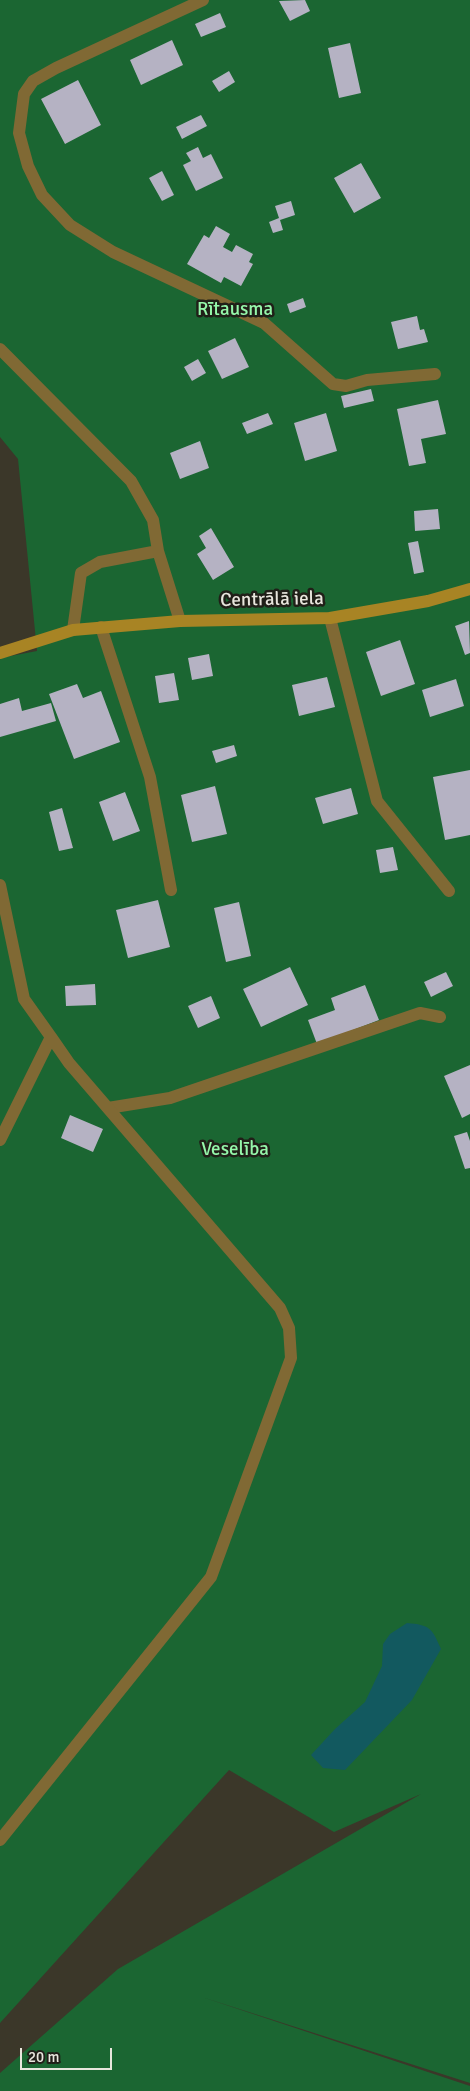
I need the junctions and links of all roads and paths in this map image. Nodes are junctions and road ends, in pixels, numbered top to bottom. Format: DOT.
graph roads {
  1 [pos="202,0"];
  2 [pos="0,349"];
  3 [pos="436,374"];
  4 [pos="158,551"];
  5 [pos="470,589"];
  6 [pos="330,618"];
  7 [pos="180,621"];
  8 [pos="101,627"];
  9 [pos="73,630"];
  10 [pos="0,653"];
  11 [pos="0,885"];
  12 [pos="171,890"];
  13 [pos="449,891"];
  14 [pos="440,1017"];
  15 [pos="51,1037"];
  16 [pos="108,1108"];
  17 [pos="0,1140"];
  18 [pos="0,1840"];
  1 -- 3 [label="street"];
  2 -- 4 [label="street"];
  4 -- 7 [label="street"];
  4 -- 9 [label="street"];
  5 -- 6 [label="street, Centrālā iela"];
  6 -- 7 [label="street, Centrālā iela"];
  6 -- 13 [label="street"];
  7 -- 8 [label="street, Centrālā iela"];
  8 -- 9 [label="street, Centrālā iela"];
  8 -- 12 [label="street"];
  9 -- 10 [label="street, Centrālā iela"];
  11 -- 15 [label="street"];
  14 -- 16 [label="street"];
  15 -- 16 [label="street"];
  15 -- 17 [label="street"];
  16 -- 18 [label="street"];
}
